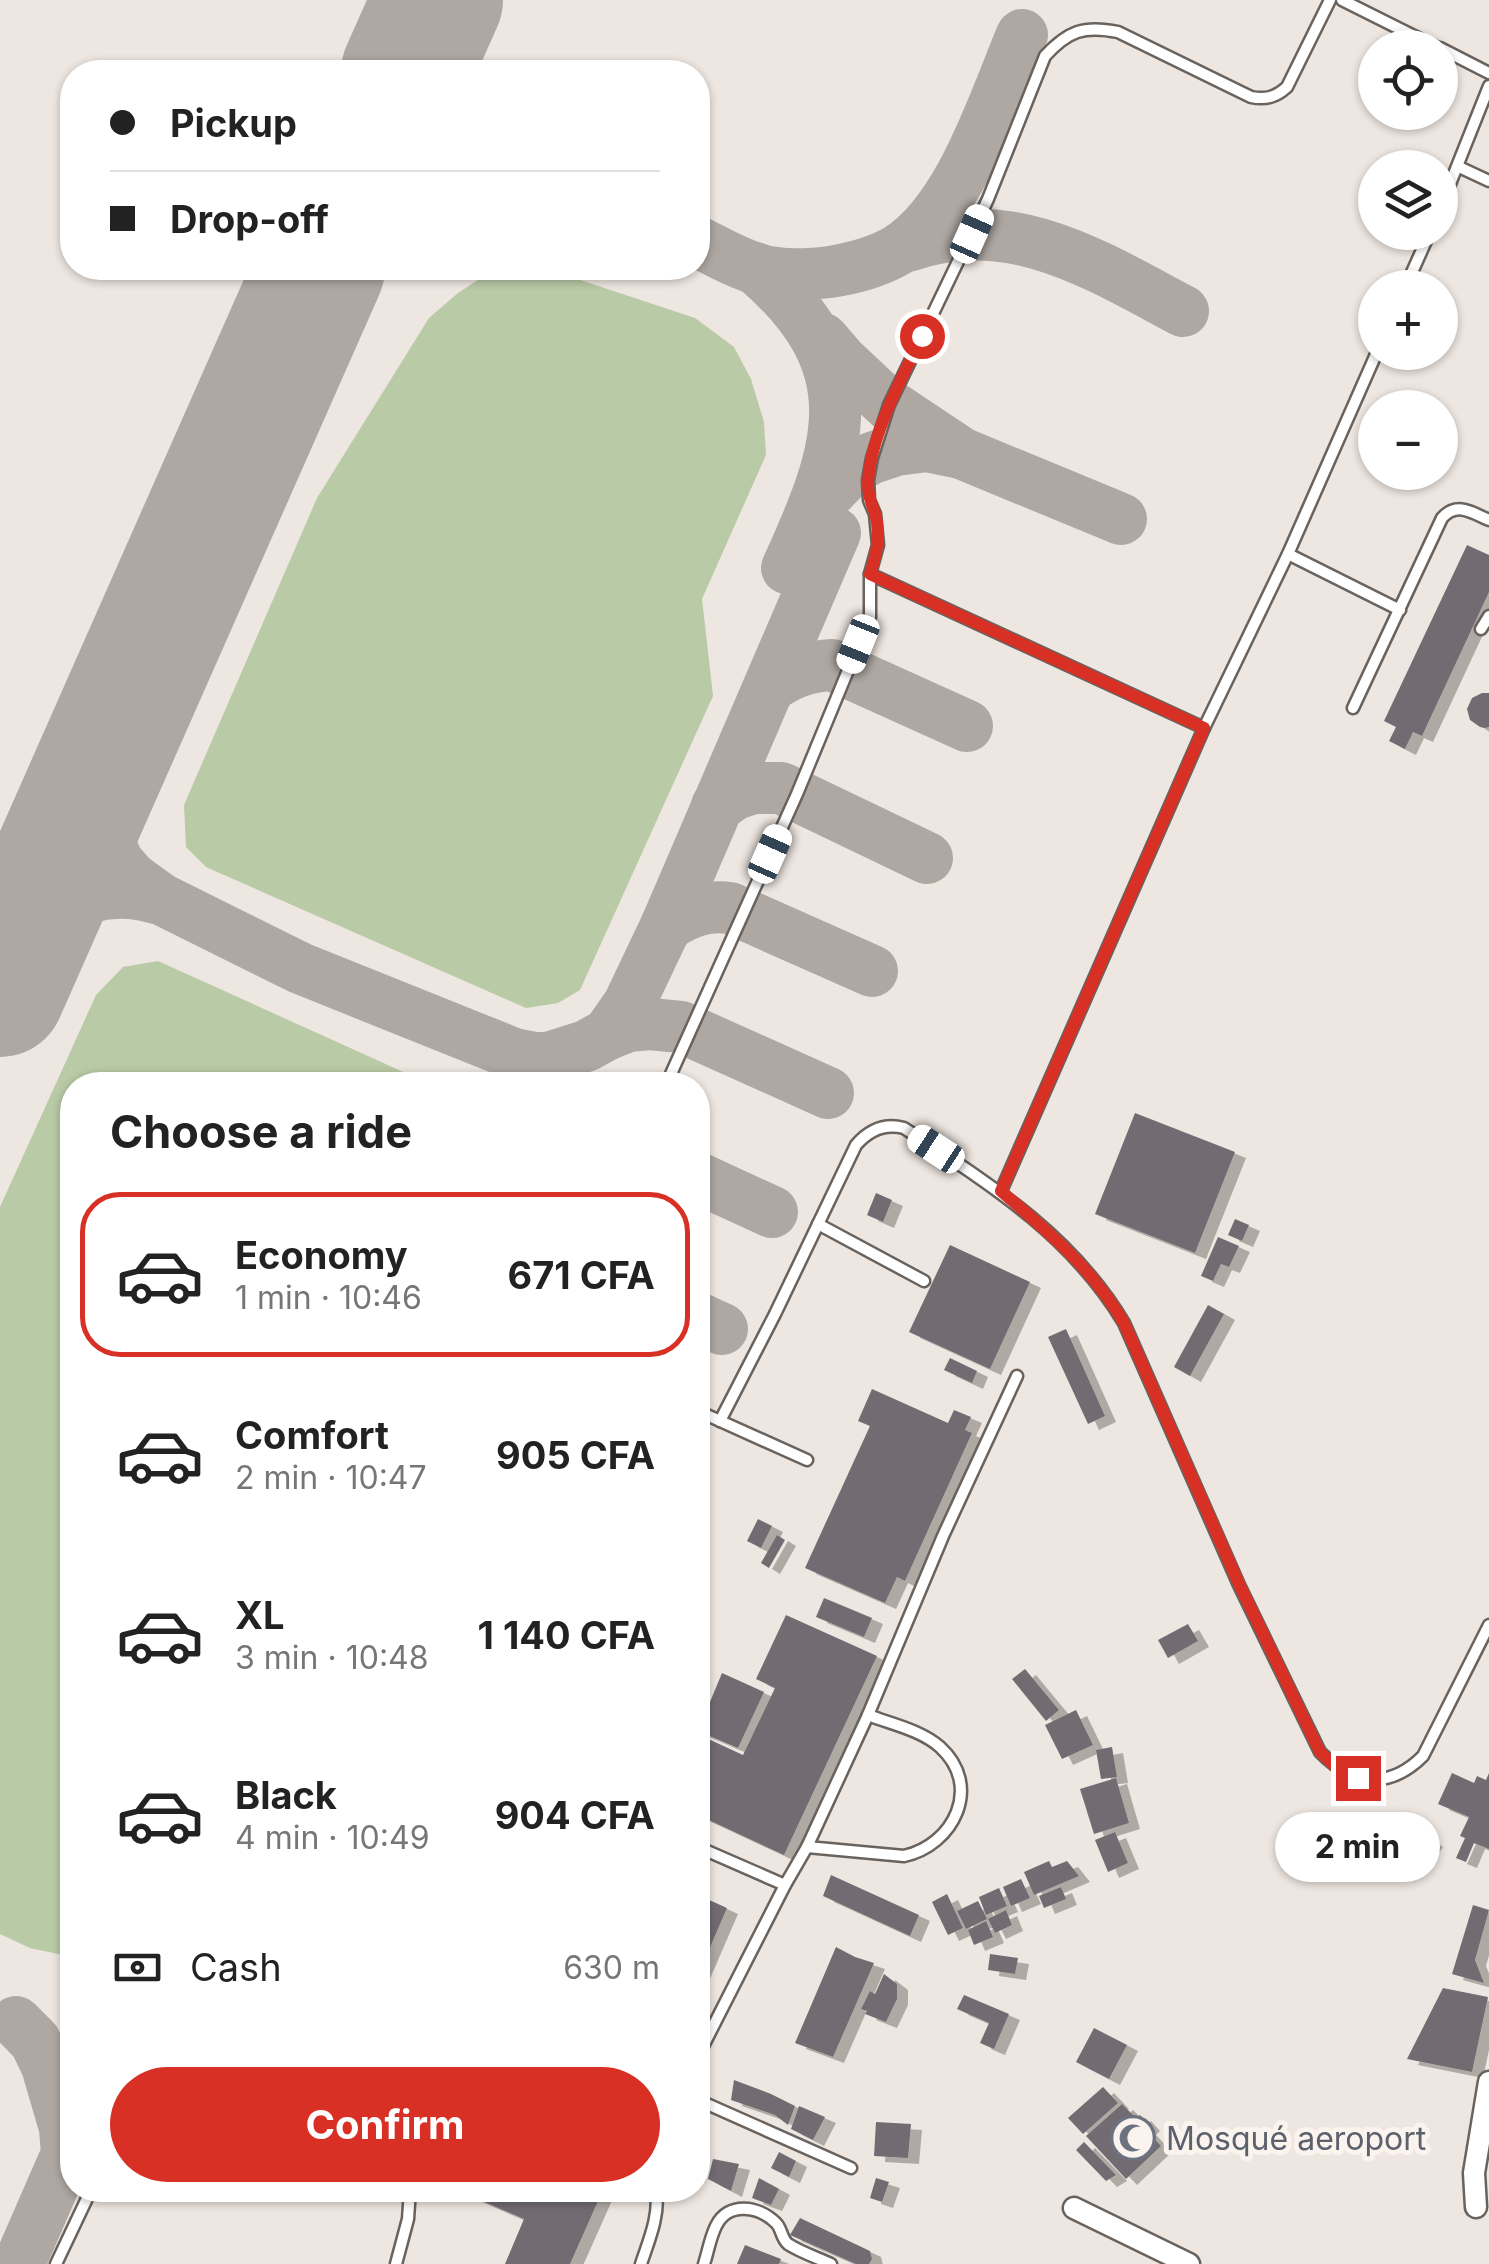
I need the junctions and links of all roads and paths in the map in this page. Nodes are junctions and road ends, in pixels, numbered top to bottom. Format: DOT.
graph roads {
  1 [pos="1330,0"];
  2 [pos="1342,0"];
  3 [pos="1403,30"];
  4 [pos="1458,58"];
  5 [pos="1489,73"];
  6 [pos="1489,86"];
  7 [pos="1458,167"];
  8 [pos="1489,181"];
  9 [pos="1369,370"];
  10 [pos="1489,520"];
  11 [pos="1288,554"];
  12 [pos="870,574"];
  13 [pos="1400,610"];
  14 [pos="1489,616"];
  15 [pos="1481,629"];
  16 [pos="1353,708"];
  17 [pos="1204,728"];
  18 [pos="672,1072"];
  19 [pos="1001,1191"];
  20 [pos="818,1224"];
  21 [pos="924,1281"];
  22 [pos="1017,1376"];
  23 [pos="710,1416"];
  24 [pos="720,1420"];
  25 [pos="807,1460"];
  26 [pos="1489,1626"];
  27 [pos="868,1715"];
  28 [pos="807,1847"];
  29 [pos="710,1852"];
  30 [pos="785,1886"];
  31 [pos="710,2033"];
  32 [pos="1489,2082"];
  33 [pos="710,2105"];
  34 [pos="851,2168"];
  35 [pos="85,2202"];
  36 [pos="409,2202"];
  37 [pos="658,2202"];
  38 [pos="1478,2206"];
  39 [pos="1074,2208"];
  40 [pos="56,2264"];
  41 [pos="396,2264"];
  42 [pos="642,2264"];
  43 [pos="704,2264"];
  44 [pos="831,2264"];
  45 [pos="1189,2264"];
  1 -- 12 [label="lane"];
  2 -- 3 [label="lane"];
  4 -- 5 [label="lane"];
  6 -- 7 [label="lane"];
  7 -- 8 [label="lane"];
  9 -- 11 [label="lane"];
  10 -- 13 [label="lane"];
  11 -- 13 [label="lane"];
  11 -- 17 [label="lane"];
  12 -- 17 [label="lane"];
  12 -- 18 [label="lane"];
  13 -- 16 [label="lane"];
  14 -- 15 [label="lane"];
  17 -- 19 [label="lane"];
  19 -- 20 [label="lane"];
  19 -- 26 [label="lane"];
  20 -- 21 [label="lane"];
  20 -- 24 [label="lane"];
  22 -- 27 [label="lane"];
  23 -- 24 [label="lane"];
  24 -- 25 [label="lane"];
  27 -- 28 [label="lane"];
  27 -- 28 [label="lane"];
  28 -- 30 [label="lane"];
  29 -- 30 [label="lane"];
  30 -- 31 [label="lane"];
  32 -- 38 [label="street"];
  33 -- 34 [label="lane"];
  35 -- 40 [label="lane"];
  36 -- 41 [label="lane"];
  37 -- 42 [label="lane"];
  39 -- 45 [label="street"];
  43 -- 44 [label="lane"];
}
